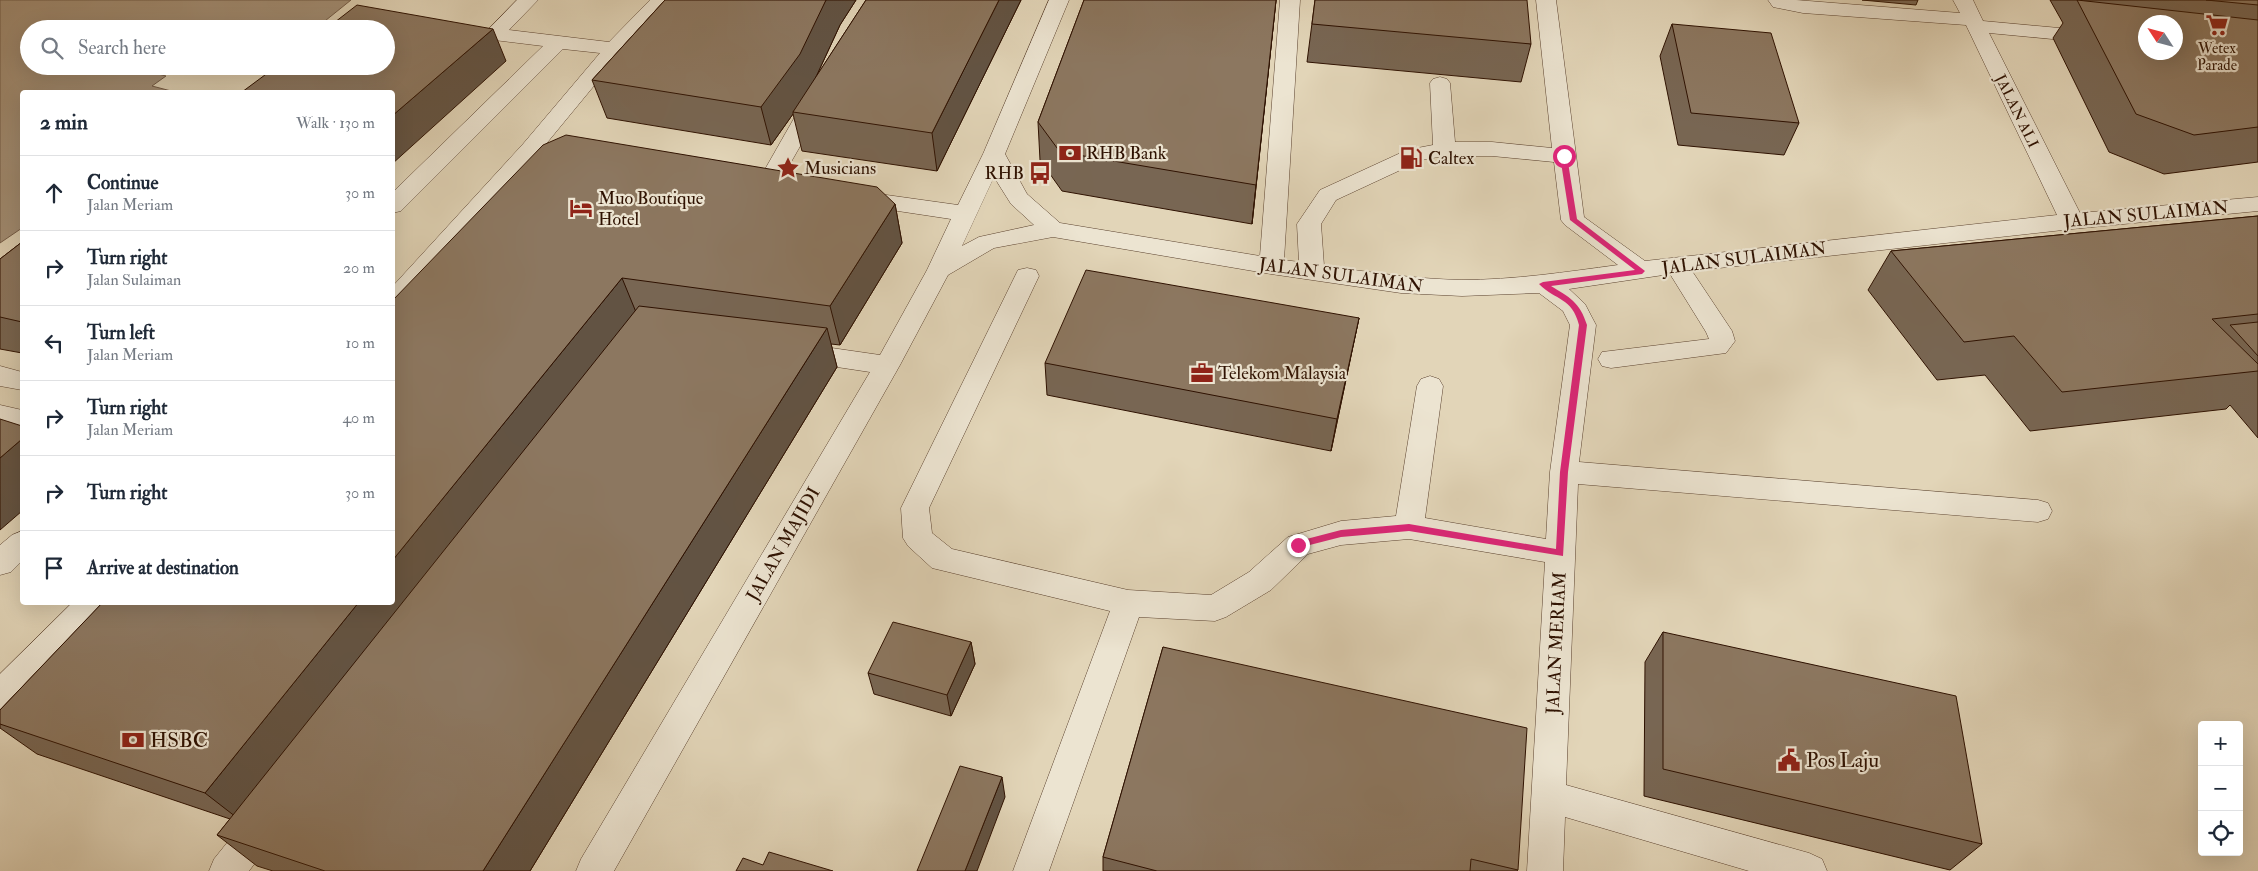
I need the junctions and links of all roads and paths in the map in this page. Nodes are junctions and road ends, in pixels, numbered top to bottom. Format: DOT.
graph roads {
  1 [pos="528,0"];
  2 [pos="661,0"];
  3 [pos="1059,0"];
  4 [pos="1290,0"];
  5 [pos="1546,0"];
  6 [pos="1778,0"];
  7 [pos="1922,0"];
  8 [pos="1963,0"];
  9 [pos="1930,17"];
  10 [pos="1974,23"];
  11 [pos="475,31"];
  12 [pos="494,34"];
  13 [pos="2138,41"];
  14 [pos="558,42"];
  15 [pos="614,49"];
  16 [pos="1440,83"];
  17 [pos="824,84"];
  18 [pos="531,148"];
  19 [pos="1444,149"];
  20 [pos="994,154"];
  21 [pos="1564,156"];
  22 [pos="597,159"];
  23 [pos="767,185"];
  24 [pos="833,194"];
  25 [pos="395,203"];
  26 [pos="2258,204"];
  27 [pos="966,214"];
  28 [pos="2072,221"];
  29 [pos="1052,229"];
  30 [pos="1676,265"];
  31 [pos="1272,266"];
  32 [pos="939,270"];
  33 [pos="1642,271"];
  34 [pos="1312,272"];
  35 [pos="1027,276"];
  36 [pos="1543,284"];
  37 [pos="395,300"];
  38 [pos="770,348"];
  39 [pos="1612,359"];
  40 [pos="887,365"];
  41 [pos="0,376"];
  42 [pos="20,381"];
  43 [pos="1430,386"];
  44 [pos="0,414"];
  45 [pos="20,419"];
  46 [pos="1564,472"];
  47 [pos="2038,511"];
  48 [pos="1409,527"];
  49 [pos="20,545"];
  50 [pos="1560,553"];
  51 [pos="0,563"];
  52 [pos="1128,603"];
  53 [pos="91,605"];
  54 [pos="0,695"];
  55 [pos="1548,796"];
  56 [pos="282,801"];
  57 [pos="1552,869"];
  58 [pos="227,871"];
  59 [pos="594,871"];
  60 [pos="1031,871"];
  61 [pos="1809,871"];
  1 -- 12 [label="street"];
  2 -- 15 [label="street"];
  3 -- 20 [label="street, JALAN MAJIDI"];
  4 -- 31 [label="street"];
  5 -- 21 [label="street"];
  6 -- 9 [label="street"];
  7 -- 9 [label="street"];
  8 -- 10 [label="street, JALAN ALI"];
  9 -- 10 [label="street"];
  10 -- 13 [label="street"];
  10 -- 28 [label="street, JALAN ALI"];
  11 -- 12 [label="street"];
  12 -- 14 [label="street"];
  14 -- 15 [label="street"];
  14 -- 25 [label="street"];
  15 -- 18 [label="street"];
  16 -- 19 [label="street"];
  17 -- 23 [label="street"];
  18 -- 22 [label="street"];
  18 -- 37 [label="street"];
  19 -- 21 [label="street"];
  19 -- 34 [label="street"];
  20 -- 27 [label="street, JALAN MAJIDI"];
  20 -- 29 [label="street"];
  21 -- 33 [label="street"];
  24 -- 27 [label="street"];
  26 -- 28 [label="street, JALAN SULAIMAN"];
  27 -- 32 [label="street, JALAN MAJIDI"];
  28 -- 30 [label="street, JALAN SULAIMAN"];
  29 -- 31 [label="street, JALAN SULAIMAN"];
  29 -- 32 [label="street"];
  30 -- 33 [label="street, JALAN SULAIMAN"];
  30 -- 39 [label="street"];
  31 -- 34 [label="street, JALAN SULAIMAN"];
  32 -- 40 [label="street, JALAN MAJIDI"];
  33 -- 36 [label="street, JALAN SULAIMAN"];
  34 -- 36 [label="street, JALAN SULAIMAN"];
  35 -- 52 [label="street"];
  36 -- 46 [label="street, JALAN MERIAM"];
  38 -- 40 [label="street"];
  40 -- 59 [label="street, JALAN MAJIDI"];
  41 -- 42 [label="street"];
  43 -- 48 [label="street"];
  44 -- 45 [label="street"];
  46 -- 47 [label="street"];
  46 -- 50 [label="street, JALAN MERIAM"];
  48 -- 50 [label="street"];
  48 -- 52 [label="street"];
  49 -- 51 [label="street"];
  50 -- 55 [label="street, JALAN MERIAM"];
  52 -- 60 [label="street"];
  53 -- 54 [label="street"];
  55 -- 57 [label="street, JALAN MERIAM"];
  55 -- 61 [label="street"];
  56 -- 58 [label="street"];
}
